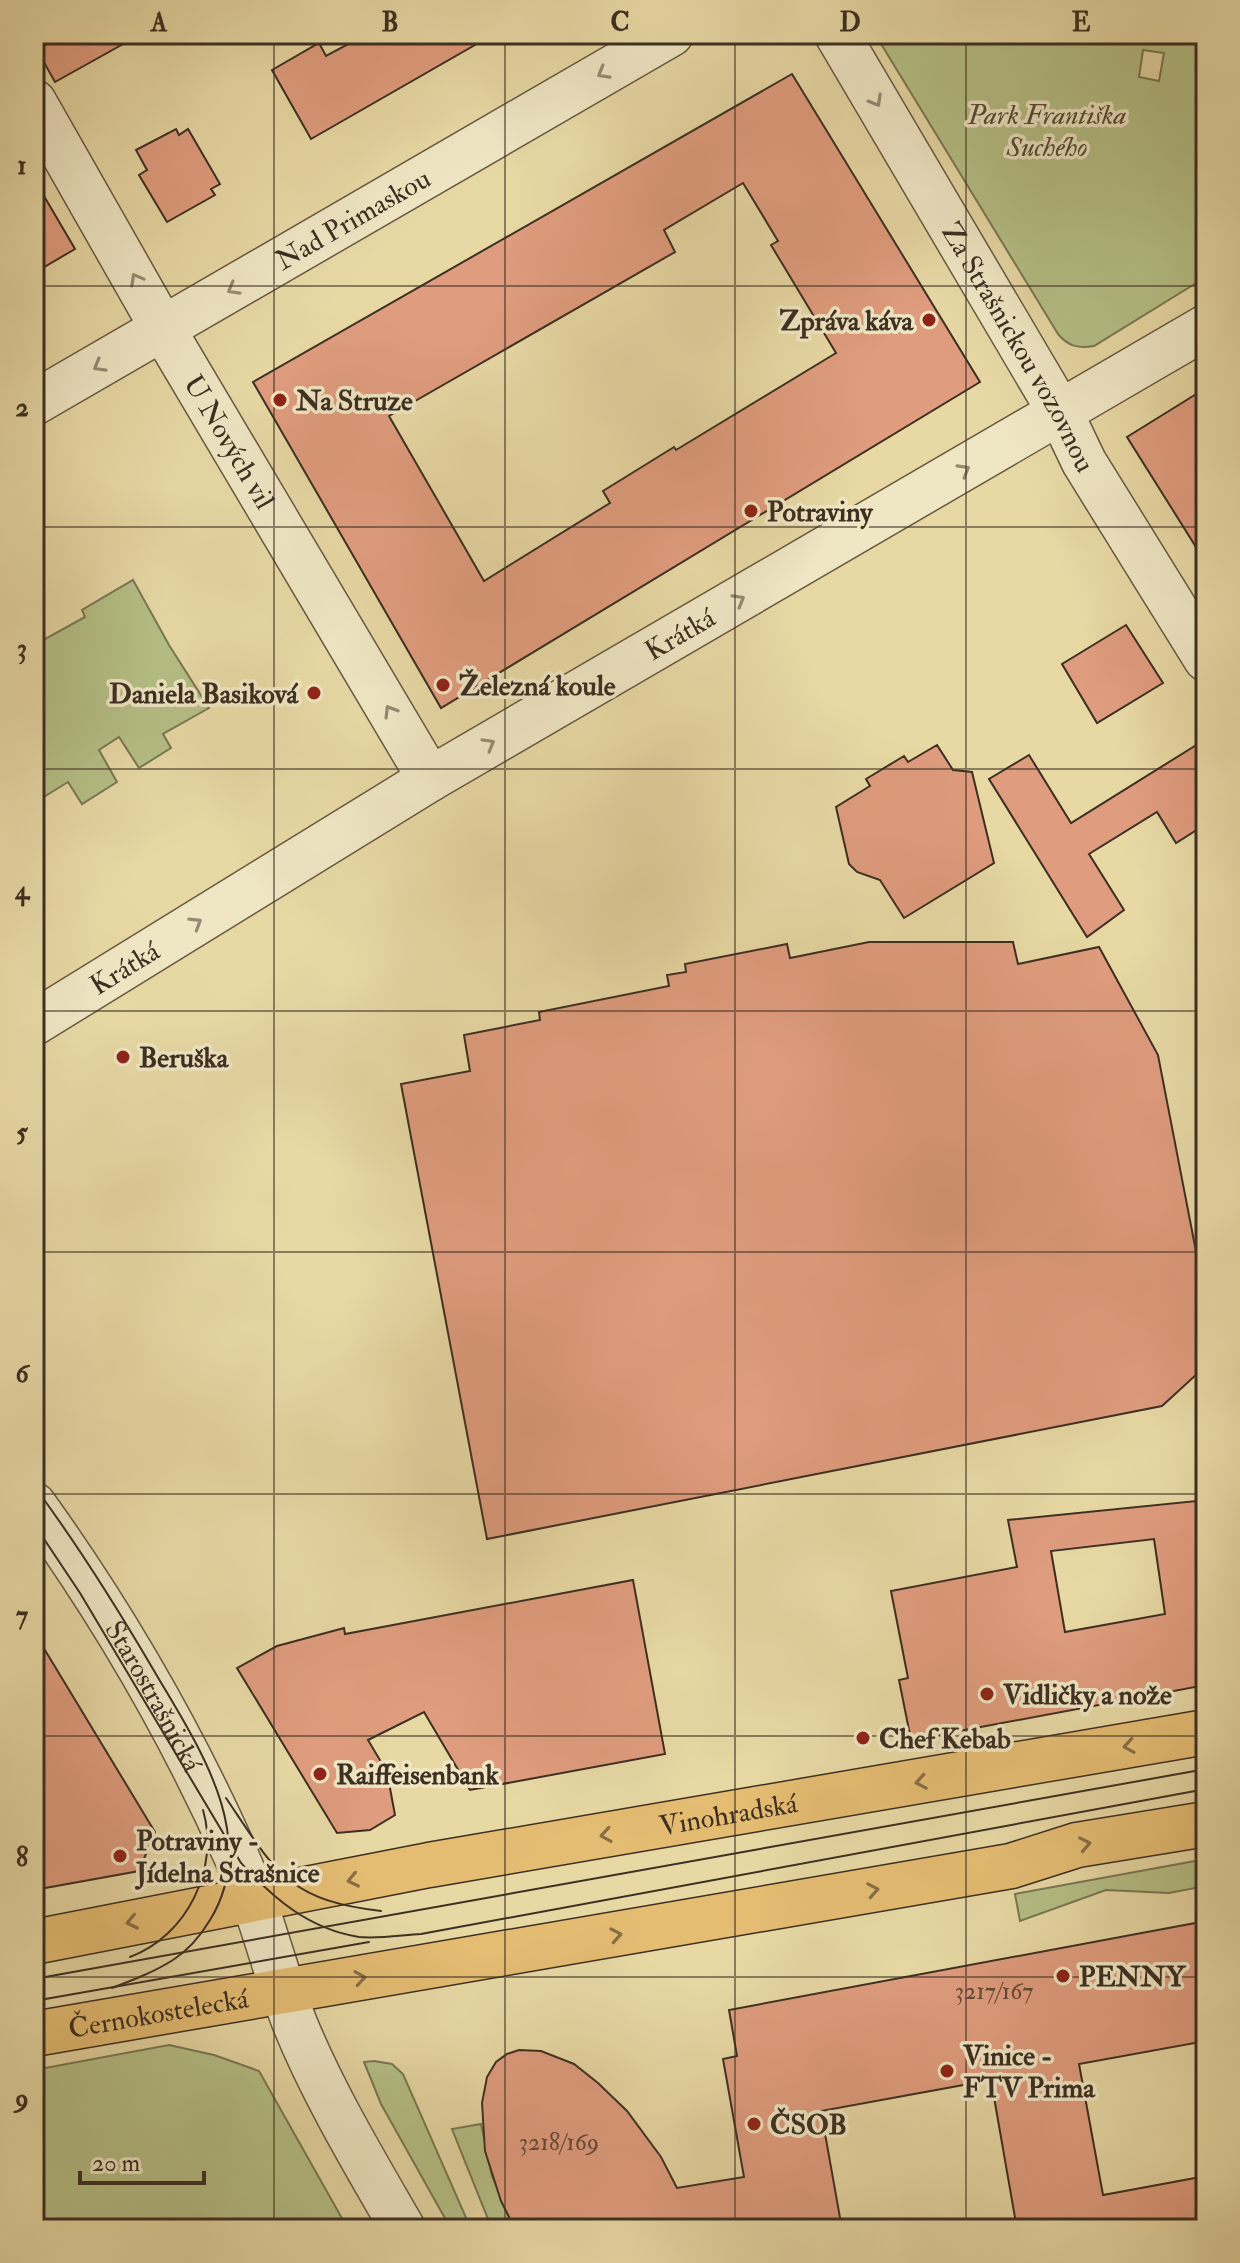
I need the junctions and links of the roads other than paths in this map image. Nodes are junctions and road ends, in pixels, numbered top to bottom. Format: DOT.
graph roads {
  1 [pos="671,34"];
  2 [pos="837,34"];
  3 [pos="34,102"];
  4 [pos="1206,327"];
  5 [pos="163,329"];
  6 [pos="34,403"];
  7 [pos="1061,414"];
  8 [pos="1206,659"];
  9 [pos="430,779"];
  10 [pos="34,1023"];
  11 [pos="34,1505"];
  12 [pos="1206,1732"];
  13 [pos="1206,1824"];
  14 [pos="251,1898"];
  15 [pos="34,1942"];
  16 [pos="283,1990"];
  17 [pos="54,2031"];
  18 [pos="403,2229"];
  1 -- 5 [label="street, Nad Primaskou, one-way"];
  2 -- 7 [label="street, Za Strašnickou vozovnou, one-way"];
  5 -- 3 [label="street, U Nových vil, one-way"];
  4 -- 7 [label="street, Krátká"];
  5 -- 6 [label="street, Nad Primaskou, one-way"];
  9 -- 5 [label="street, U Nových vil, one-way"];
  7 -- 8 [label="street, Za Strašnickou vozovnou"];
  9 -- 7 [label="street, Krátká, one-way"];
  10 -- 9 [label="street, Krátká, one-way"];
  11 -- 14 [label="street, Starostrašnická"];
  12 -- 14 [label="main road, Vinohradská, one-way"];
  16 -- 13 [label="main road, one-way"];
  14 -- 15 [label="main road, one-way"];
  14 -- 16 [label="street, Starostrašnická"];
  16 -- 17 [label="main road, Černokostelecká"];
  16 -- 18 [label="street, Starostrašnická"];
}
